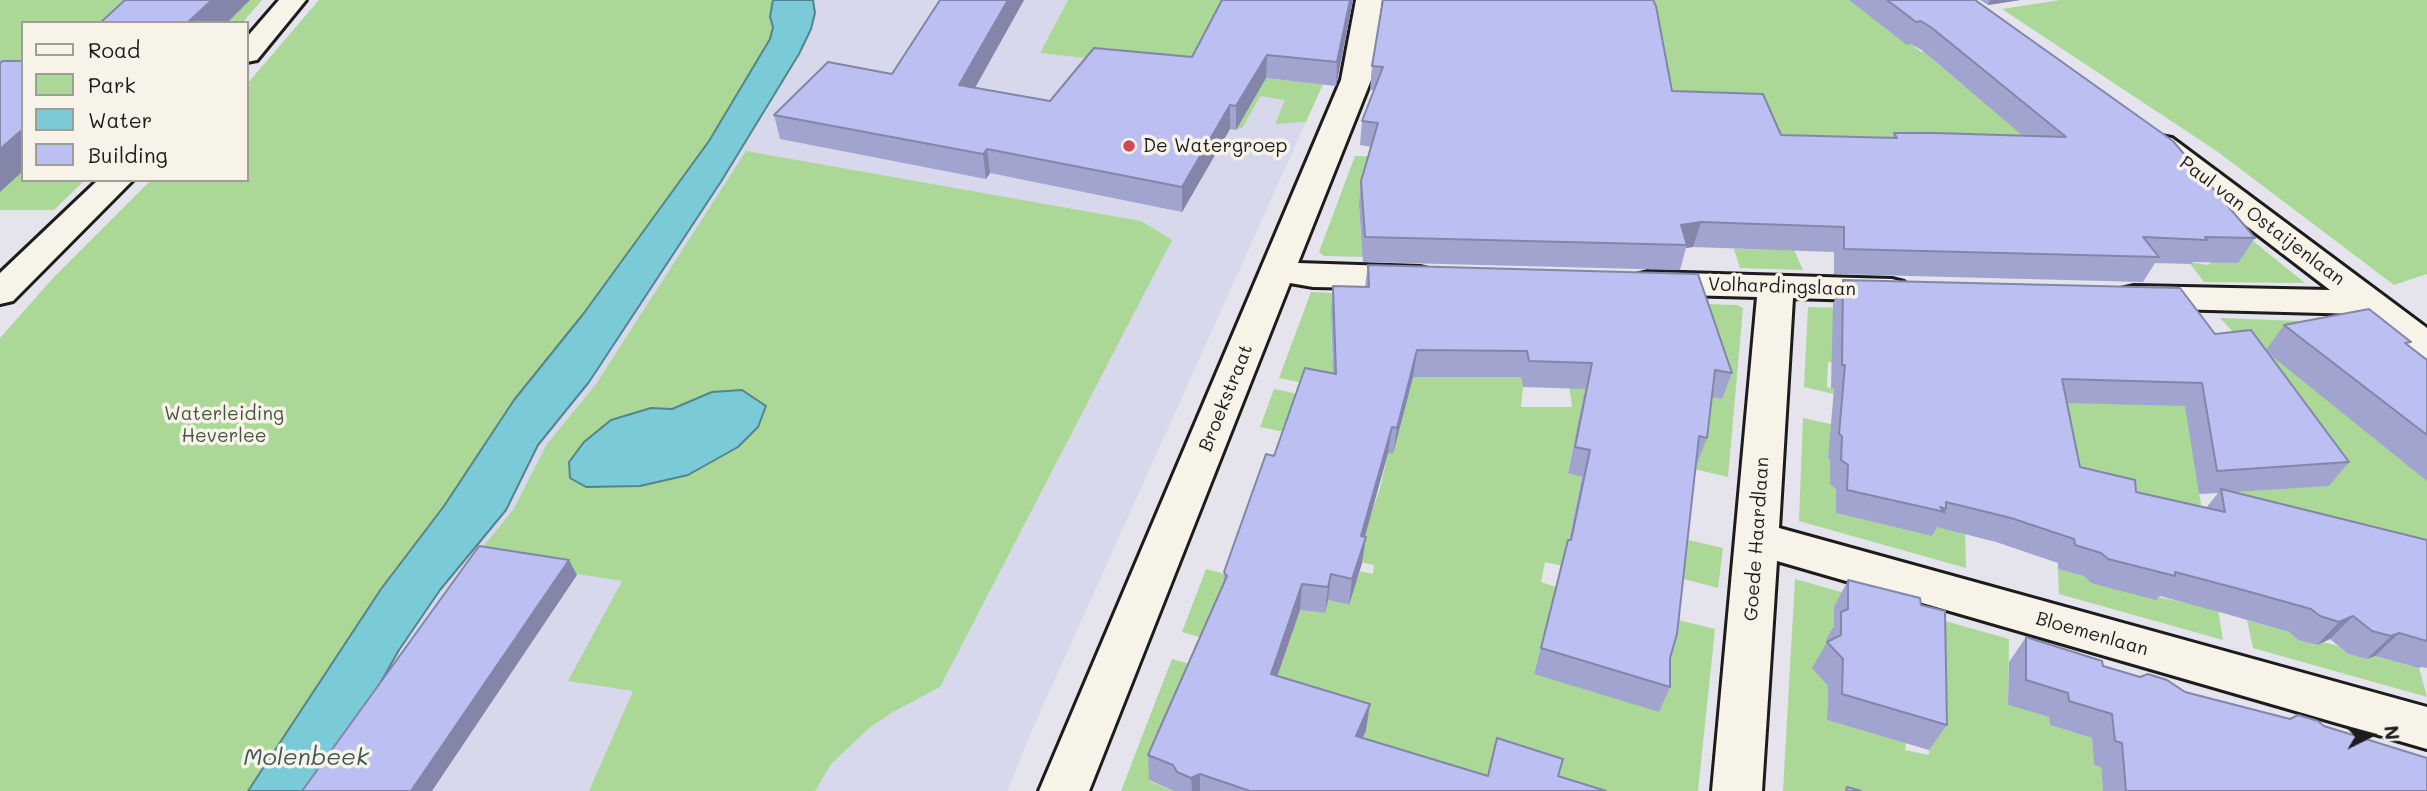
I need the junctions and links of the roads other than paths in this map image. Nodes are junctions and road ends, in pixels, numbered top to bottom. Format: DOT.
graph roads {
  1 [pos="293,0"];
  2 [pos="1369,0"];
  3 [pos="248,53"];
  4 [pos="2143,131"];
  5 [pos="115,182"];
  6 [pos="1278,271"];
  7 [pos="1448,279"];
  8 [pos="1615,283"];
  9 [pos="1776,287"];
  10 [pos="1929,291"];
  11 [pos="0,293"];
  12 [pos="2108,296"];
  13 [pos="2370,303"];
  14 [pos="2427,347"];
  15 [pos="1757,539"];
  16 [pos="2427,728"];
  17 [pos="1064,791"];
  18 [pos="1737,791"];
  1 -- 3 [label="street"];
  2 -- 6 [label="street, Broekstraat"];
  4 -- 13 [label="street, Paul van Ostaijenlaan"];
  5 -- 11 [label="street"];
  6 -- 7 [label="street"];
  6 -- 17 [label="street, Broekstraat"];
  8 -- 9 [label="street, Volhardingslaan"];
  9 -- 10 [label="street, Volhardingslaan"];
  9 -- 15 [label="street, Goede Haardlaan"];
  12 -- 13 [label="street"];
  13 -- 14 [label="street, Paul van Ostaijenlaan"];
  15 -- 16 [label="street, Bloemenlaan"];
  15 -- 18 [label="street, Goede Haardlaan"];
}
